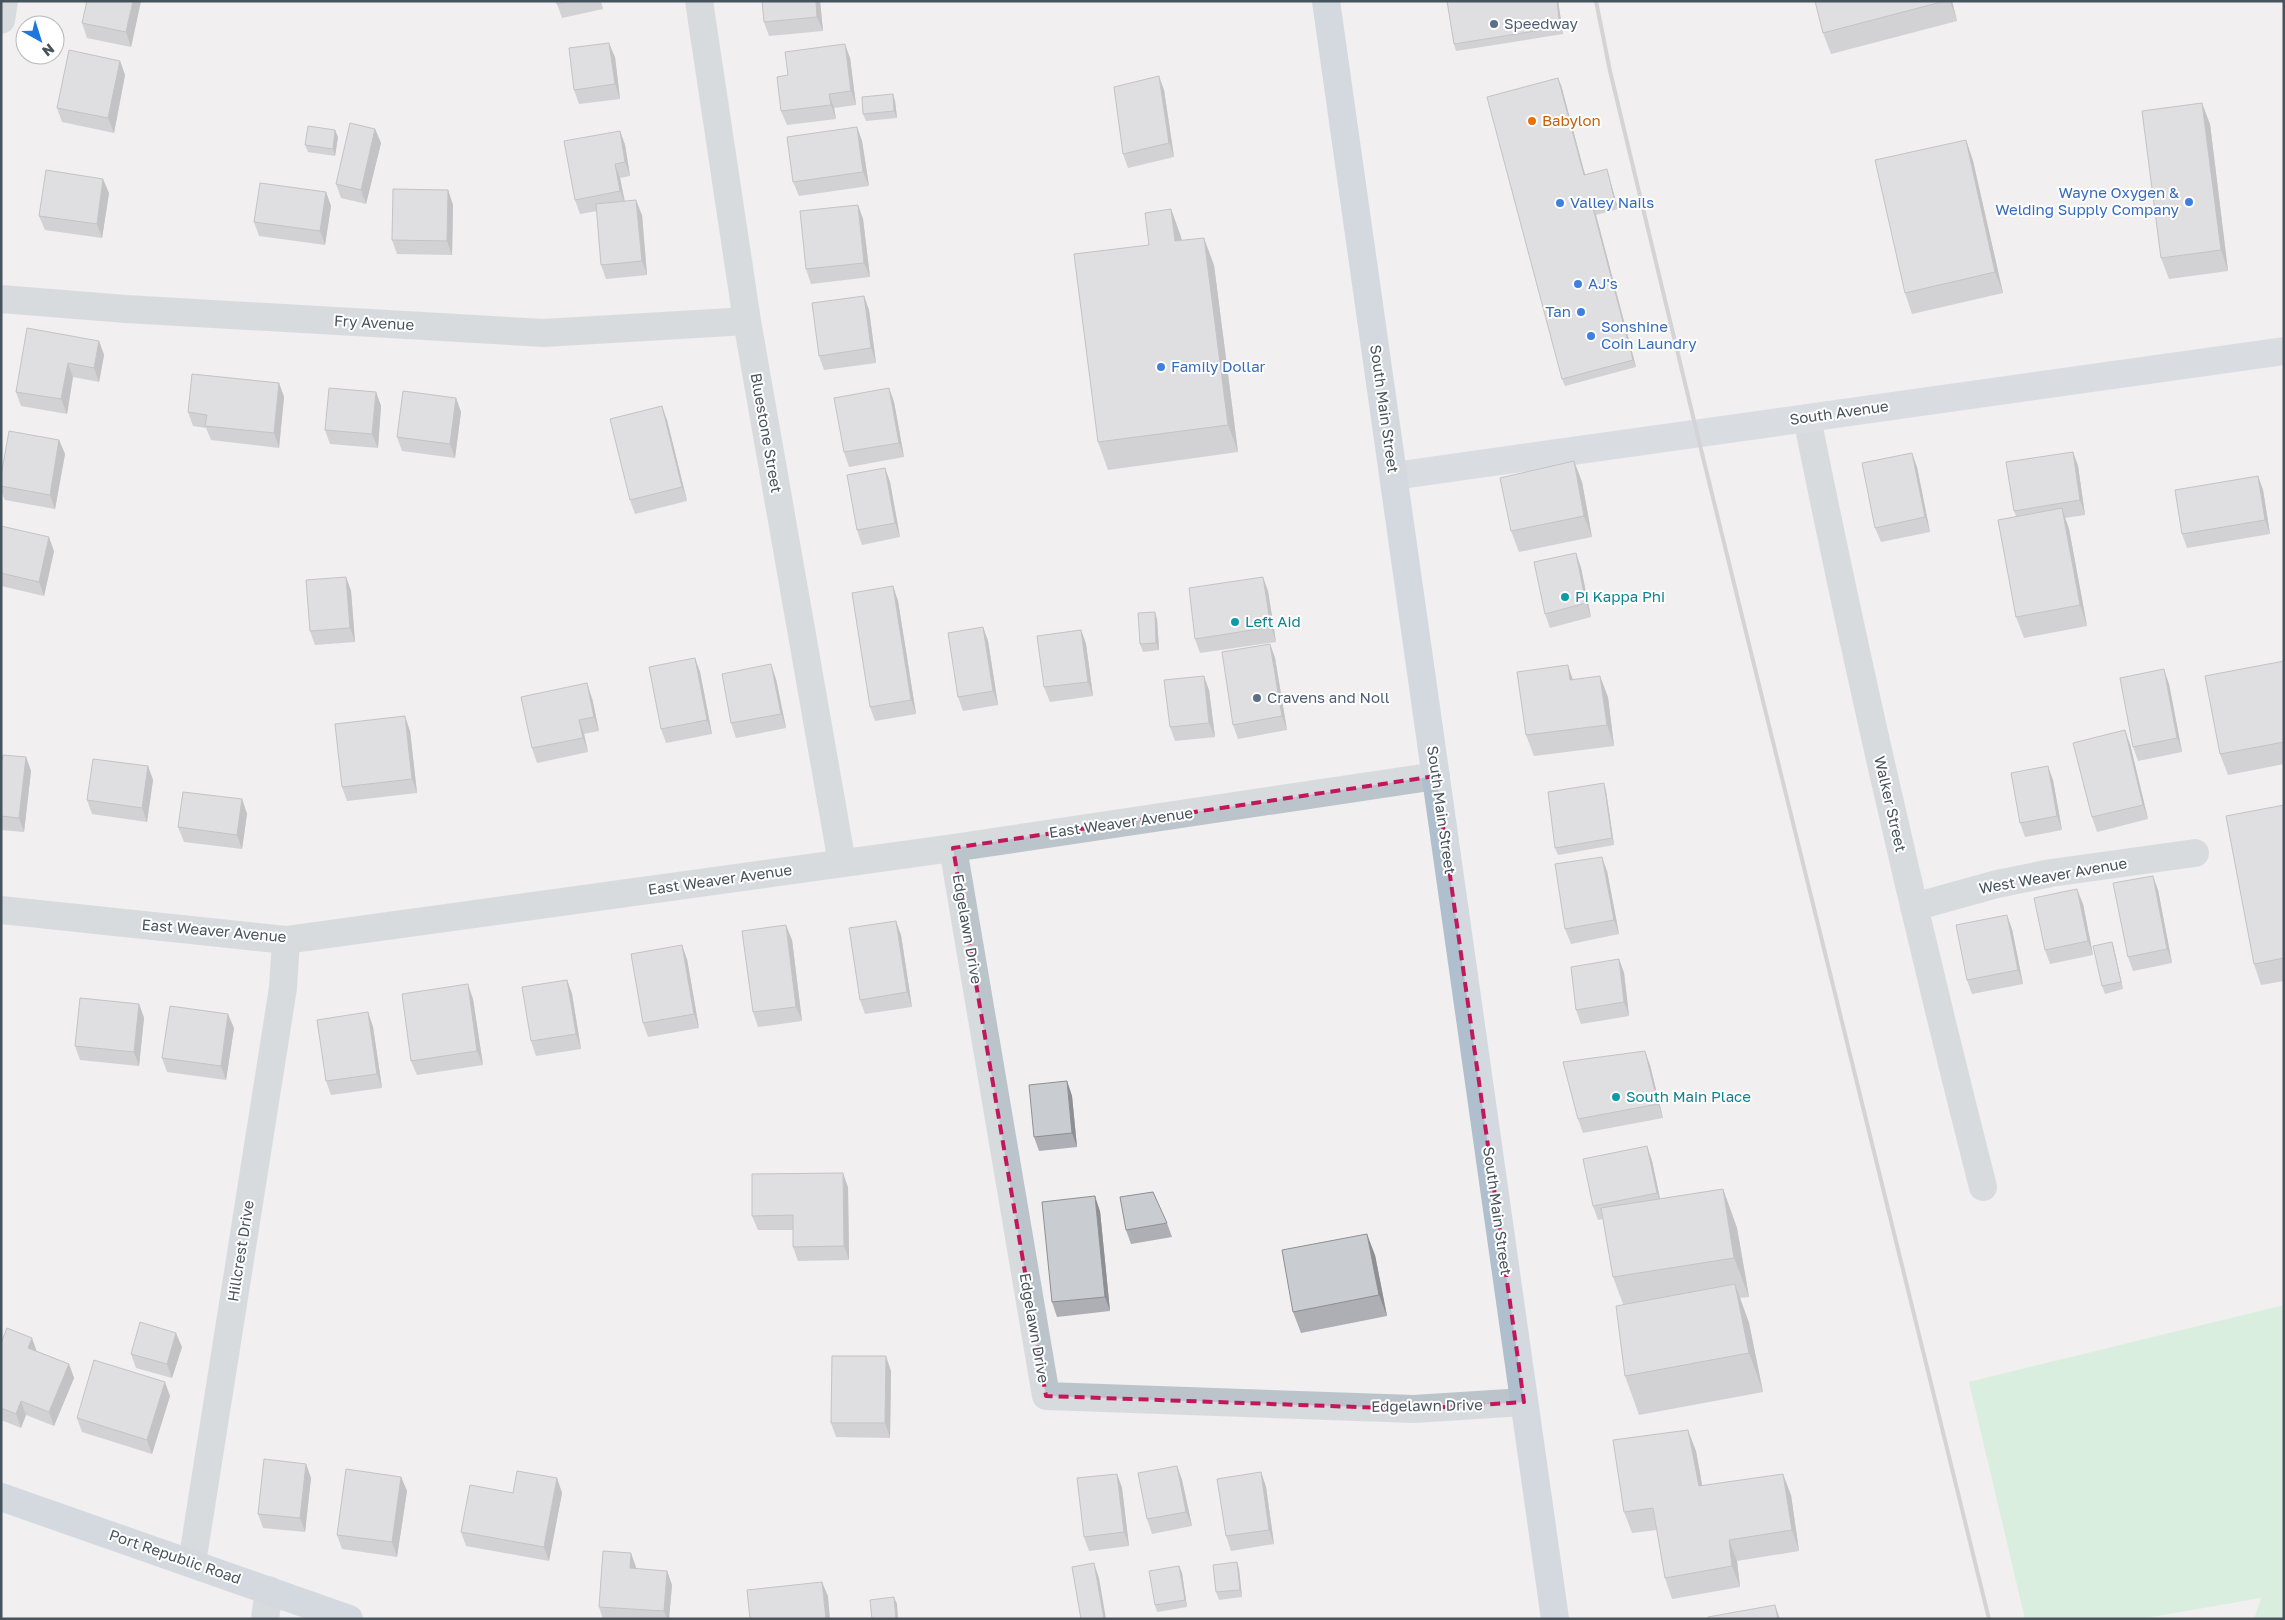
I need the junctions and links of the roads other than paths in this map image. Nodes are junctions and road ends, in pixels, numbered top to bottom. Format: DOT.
graph roads {
  1 [pos="4,1"];
  2 [pos="699,1"];
  3 [pos="1326,1"];
  4 [pos="1,20"];
  5 [pos="1,299"];
  6 [pos="747,321"];
  7 [pos="2284,351"];
  8 [pos="1807,418"];
  9 [pos="1394,476"];
  10 [pos="1436,776"];
  11 [pos="953,848"];
  12 [pos="2195,853"];
  13 [pos="842,863"];
  14 [pos="1914,907"];
  15 [pos="1,910"];
  16 [pos="286,940"];
  17 [pos="1983,1188"];
  18 [pos="1524,1402"];
  19 [pos="1,1498"];
  20 [pos="192,1563"];
  21 [pos="269,1590"];
  22 [pos="265,1619"];
  23 [pos="349,1619"];
  24 [pos="1555,1619"];
  1 -- 4 [label="street"];
  2 -- 6 [label="street, Bluestone Street"];
  3 -- 9 [label="main road, South Main Street"];
  5 -- 6 [label="street, Fry Avenue"];
  6 -- 13 [label="street, Bluestone Street"];
  7 -- 8 [label="street, South Avenue"];
  8 -- 9 [label="street, South Avenue"];
  8 -- 14 [label="street, Walker Street"];
  9 -- 10 [label="main road, South Main Street"];
  10 -- 11 [label="street, East Weaver Avenue"];
  10 -- 18 [label="main road, South Main Street"];
  11 -- 13 [label="street, East Weaver Avenue"];
  11 -- 18 [label="street, Edgelawn Drive"];
  12 -- 14 [label="street, West Weaver Avenue"];
  13 -- 16 [label="street, East Weaver Avenue"];
  14 -- 17 [label="street, Walker Street"];
  15 -- 16 [label="street, East Weaver Avenue"];
  16 -- 20 [label="street, Hillcrest Drive"];
  18 -- 24 [label="main road, South Main Street"];
  19 -- 20 [label="main road, Port Republic Road"];
  20 -- 21 [label="main road, Port Republic Road"];
  21 -- 22 [label="street"];
  21 -- 23 [label="main road, Port Republic Road"];
}
